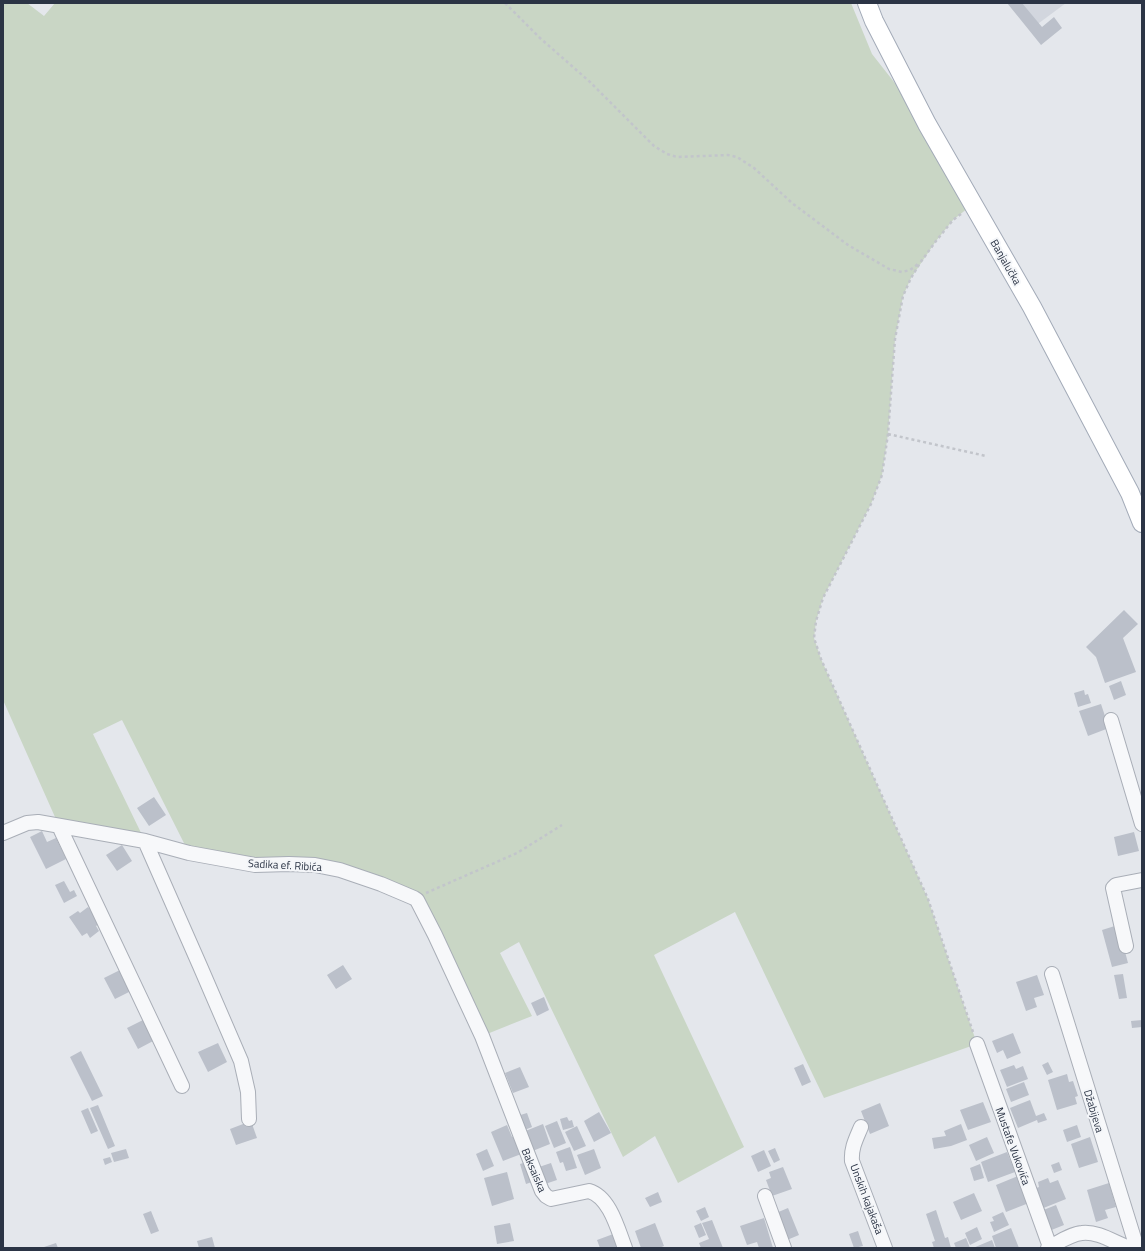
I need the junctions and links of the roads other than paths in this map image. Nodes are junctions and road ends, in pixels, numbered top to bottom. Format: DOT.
graph roads {
  1 [pos="867,3"];
  2 [pos="1142,523"];
  3 [pos="1110,720"];
  4 [pos="1142,824"];
  5 [pos="59,826"];
  6 [pos="3,833"];
  7 [pos="144,841"];
  8 [pos="1142,880"];
  9 [pos="1126,946"];
  10 [pos="1052,974"];
  11 [pos="482,1036"];
  12 [pos="977,1044"];
  13 [pos="182,1086"];
  14 [pos="249,1119"];
  15 [pos="861,1127"];
  16 [pos="765,1196"];
  17 [pos="1099,1241"];
  18 [pos="625,1248"];
  19 [pos="784,1248"];
  20 [pos="885,1248"];
  21 [pos="1049,1248"];
  22 [pos="1129,1248"];
  23 [pos="1137,1248"];
  1 -- 2 [label="main road, Banjalučka"];
  3 -- 4 [label="street"];
  5 -- 6 [label="street, Sadika ef. Ribića"];
  5 -- 7 [label="street, Sadika ef. Ribića"];
  5 -- 13 [label="street"];
  7 -- 11 [label="street, Sadika ef. Ribića"];
  7 -- 14 [label="street"];
  8 -- 9 [label="street"];
  10 -- 23 [label="street, Džabijeva"];
  11 -- 18 [label="street, Baksaiska"];
  12 -- 21 [label="street, Mustafe Vukovića"];
  15 -- 20 [label="street, Unskih kajakaša"];
  16 -- 19 [label="street"];
  17 -- 21 [label="street"];
  17 -- 22 [label="street"];
}
